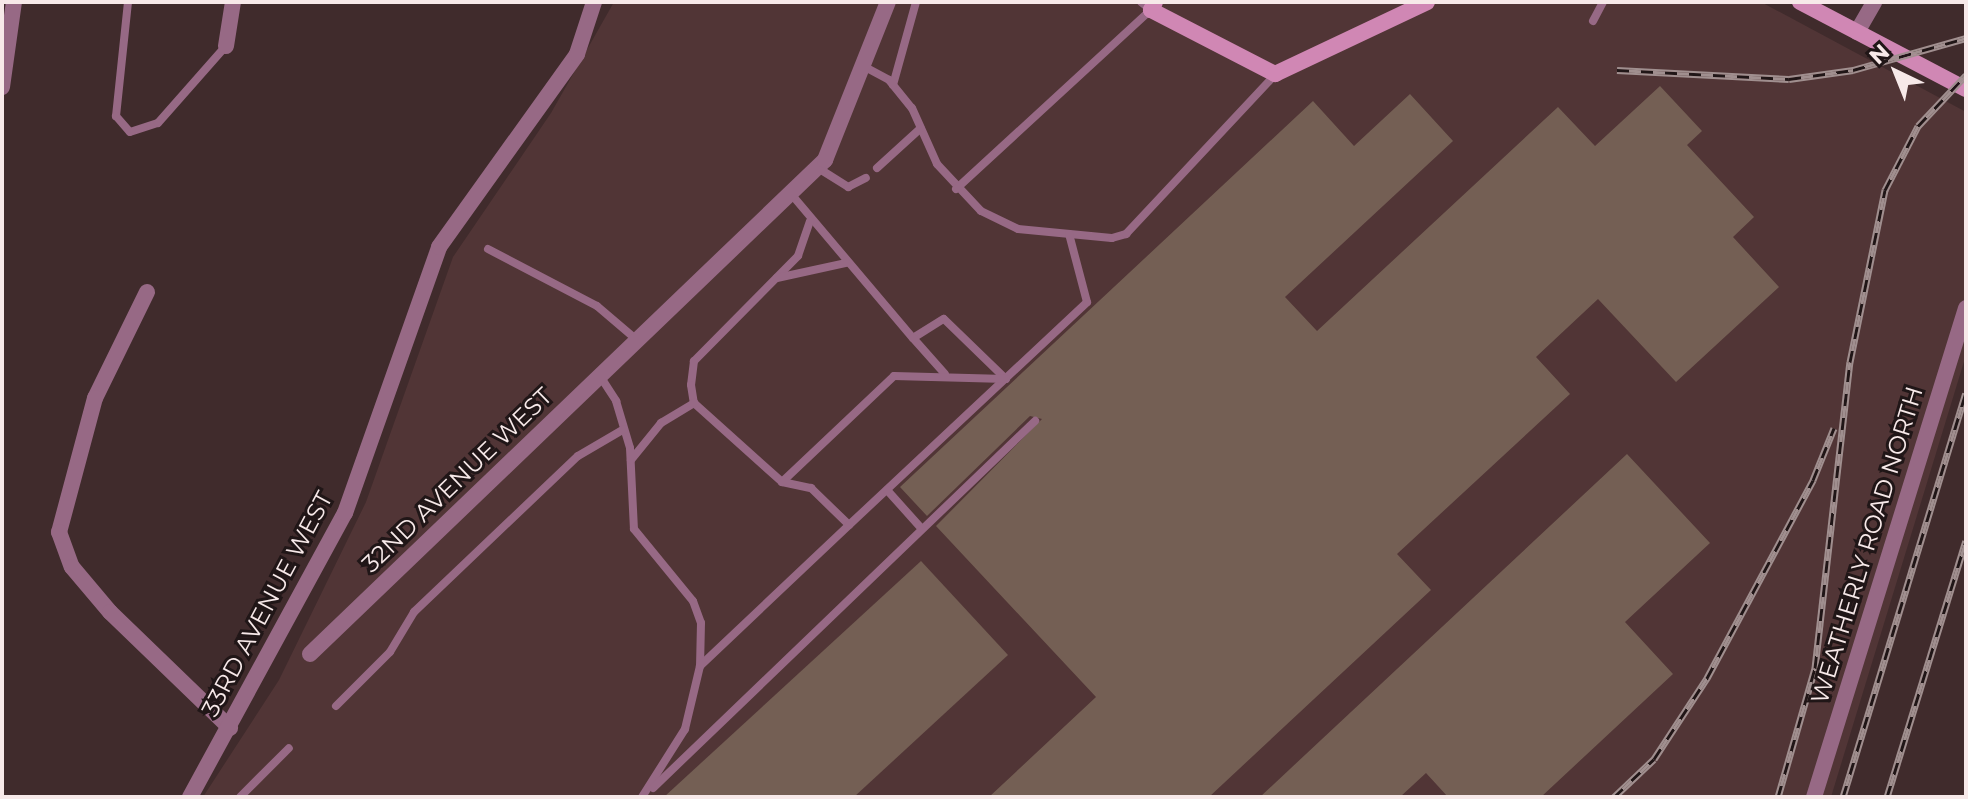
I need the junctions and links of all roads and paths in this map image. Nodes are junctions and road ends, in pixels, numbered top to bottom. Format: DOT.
graph roads {
  1 [pos="14,2"];
  2 [pos="128,2"];
  3 [pos="233,2"];
  4 [pos="594,2"];
  5 [pos="888,2"];
  6 [pos="916,2"];
  7 [pos="1427,2"];
  8 [pos="1603,2"];
  9 [pos="1800,2"];
  10 [pos="1874,2"];
  11 [pos="1149,5"];
  12 [pos="1593,21"];
  13 [pos="1857,32"];
  14 [pos="226,46"];
  15 [pos="865,67"];
  16 [pos="1275,74"];
  17 [pos="893,85"];
  18 [pos="2,87"];
  19 [pos="1966,89"];
  20 [pos="921,128"];
  21 [pos="818,168"];
  22 [pos="877,168"];
  23 [pos="866,178"];
  24 [pos="956,189"];
  25 [pos="792,195"];
  26 [pos="810,221"];
  27 [pos="1069,234"];
  28 [pos="488,249"];
  29 [pos="846,263"];
  30 [pos="773,279"];
  31 [pos="147,292"];
  32 [pos="1966,308"];
  33 [pos="913,338"];
  34 [pos="638,341"];
  35 [pos="945,374"];
  36 [pos="600,376"];
  37 [pos="1006,379"];
  38 [pos="694,403"];
  39 [pos="1035,421"];
  40 [pos="624,429"];
  41 [pos="630,461"];
  42 [pos="782,482"];
  43 [pos="887,490"];
  44 [pos="849,525"];
  45 [pos="922,529"];
  46 [pos="310,654"];
  47 [pos="700,666"];
  48 [pos="336,706"];
  49 [pos="230,728"];
  50 [pos="289,748"];
  51 [pos="653,788"];
  52 [pos="190,797"];
  53 [pos="240,797"];
  54 [pos="642,797"];
  55 [pos="1814,797"];
  1 -- 18 [label="street"];
  2 -- 14 [label="lane"];
  3 -- 14 [label="street"];
  4 -- 49 [label="street, 33RD AVENUE WEST"];
  5 -- 15 [label="street, 32ND AVENUE WEST"];
  6 -- 17 [label="lane"];
  7 -- 16 [label="street"];
  8 -- 12 [label="lane"];
  9 -- 13 [label="street"];
  10 -- 13 [label="street"];
  11 -- 16 [label="street"];
  11 -- 24 [label="lane"];
  13 -- 19 [label="street"];
  15 -- 17 [label="lane"];
  15 -- 21 [label="street, 32ND AVENUE WEST"];
  16 -- 27 [label="lane"];
  17 -- 20 [label="lane"];
  20 -- 22 [label="lane"];
  20 -- 24 [label="lane"];
  21 -- 23 [label="lane"];
  21 -- 25 [label="street, 32ND AVENUE WEST"];
  24 -- 27 [label="lane"];
  25 -- 26 [label="lane"];
  25 -- 34 [label="street, 32ND AVENUE WEST"];
  26 -- 29 [label="lane"];
  26 -- 30 [label="lane"];
  27 -- 37 [label="lane"];
  28 -- 34 [label="lane"];
  29 -- 30 [label="lane"];
  29 -- 33 [label="lane"];
  30 -- 38 [label="lane"];
  31 -- 49 [label="street"];
  32 -- 55 [label="street, WEATHERLY ROAD NORTH"];
  33 -- 35 [label="lane"];
  33 -- 37 [label="lane"];
  34 -- 36 [label="street, 32ND AVENUE WEST"];
  35 -- 37 [label="lane"];
  35 -- 42 [label="lane"];
  36 -- 40 [label="lane"];
  36 -- 46 [label="street, 32ND AVENUE WEST"];
  37 -- 43 [label="lane"];
  38 -- 41 [label="lane"];
  38 -- 42 [label="lane"];
  39 -- 45 [label="lane"];
  40 -- 41 [label="lane"];
  40 -- 48 [label="lane"];
  41 -- 47 [label="lane"];
  42 -- 44 [label="lane"];
  43 -- 44 [label="lane"];
  43 -- 45 [label="lane"];
  44 -- 47 [label="lane"];
  45 -- 51 [label="lane"];
  47 -- 51 [label="lane"];
  49 -- 52 [label="street, 33RD AVENUE WEST"];
  50 -- 53 [label="lane"];
  51 -- 54 [label="lane"];
}
